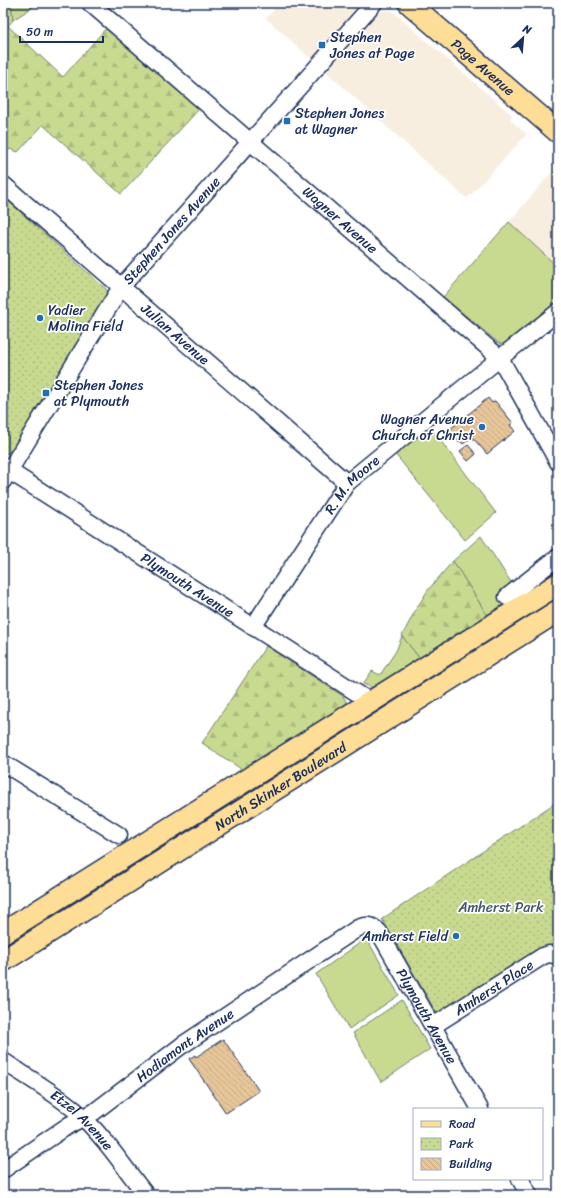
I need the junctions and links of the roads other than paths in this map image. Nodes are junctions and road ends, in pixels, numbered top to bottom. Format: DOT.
graph roads {
  1 [pos="90,3"];
  2 [pos="374,3"];
  3 [pos="409,3"];
  4 [pos="558,132"];
  5 [pos="250,141"];
  6 [pos="4,185"];
  7 [pos="121,287"];
  8 [pos="558,312"];
  9 [pos="500,358"];
  10 [pos="558,462"];
  11 [pos="5,473"];
  12 [pos="347,483"];
  13 [pos="558,557"];
  14 [pos="558,584"];
  15 [pos="507,597"];
  16 [pos="558,611"];
  17 [pos="253,627"];
  18 [pos="371,702"];
  19 [pos="3,763"];
  20 [pos="119,835"];
  21 [pos="370,926"];
  22 [pos="3,934"];
  23 [pos="557,955"];
  24 [pos="3,961"];
  25 [pos="433,1026"];
  26 [pos="3,1061"];
  27 [pos="479,1108"];
  28 [pos="83,1118"];
  29 [pos="3,1170"];
  30 [pos="521,1180"];
  31 [pos="146,1195"];
  32 [pos="529,1195"];
  1 -- 5 [label="street, Wagner Avenue"];
  2 -- 5 [label="street, Stephen Jones Avenue"];
  3 -- 4 [label="main road, Page Avenue"];
  5 -- 7 [label="street, Stephen Jones Avenue"];
  5 -- 9 [label="street, Wagner Avenue"];
  6 -- 7 [label="street, Julian Avenue"];
  7 -- 11 [label="street, Stephen Jones Avenue"];
  7 -- 12 [label="street, Julian Avenue"];
  8 -- 9 [label="street, R. M. Moore"];
  9 -- 10 [label="street, Wagner Avenue"];
  9 -- 12 [label="street, R. M. Moore"];
  11 -- 17 [label="street, Plymouth Avenue"];
  12 -- 17 [label="street, R. M. Moore"];
  13 -- 15 [label="street"];
  14 -- 18 [label="main road, North Skinker Boulevard"];
  16 -- 24 [label="main road, North Skinker Boulevard"];
  17 -- 18 [label="street, Plymouth Avenue"];
  18 -- 22 [label="main road, North Skinker Boulevard"];
  19 -- 20 [label="street"];
  21 -- 25 [label="street, Plymouth Avenue"];
  21 -- 28 [label="street, Hodiamont Avenue"];
  23 -- 25 [label="street, Amherst Place"];
  25 -- 27 [label="street, Plymouth Avenue"];
  26 -- 28 [label="street, Etzel Avenue"];
  28 -- 29 [label="street, Hodiamont Avenue"];
  28 -- 31 [label="street, Etzel Avenue"];
  30 -- 32 [label="street"];
}
